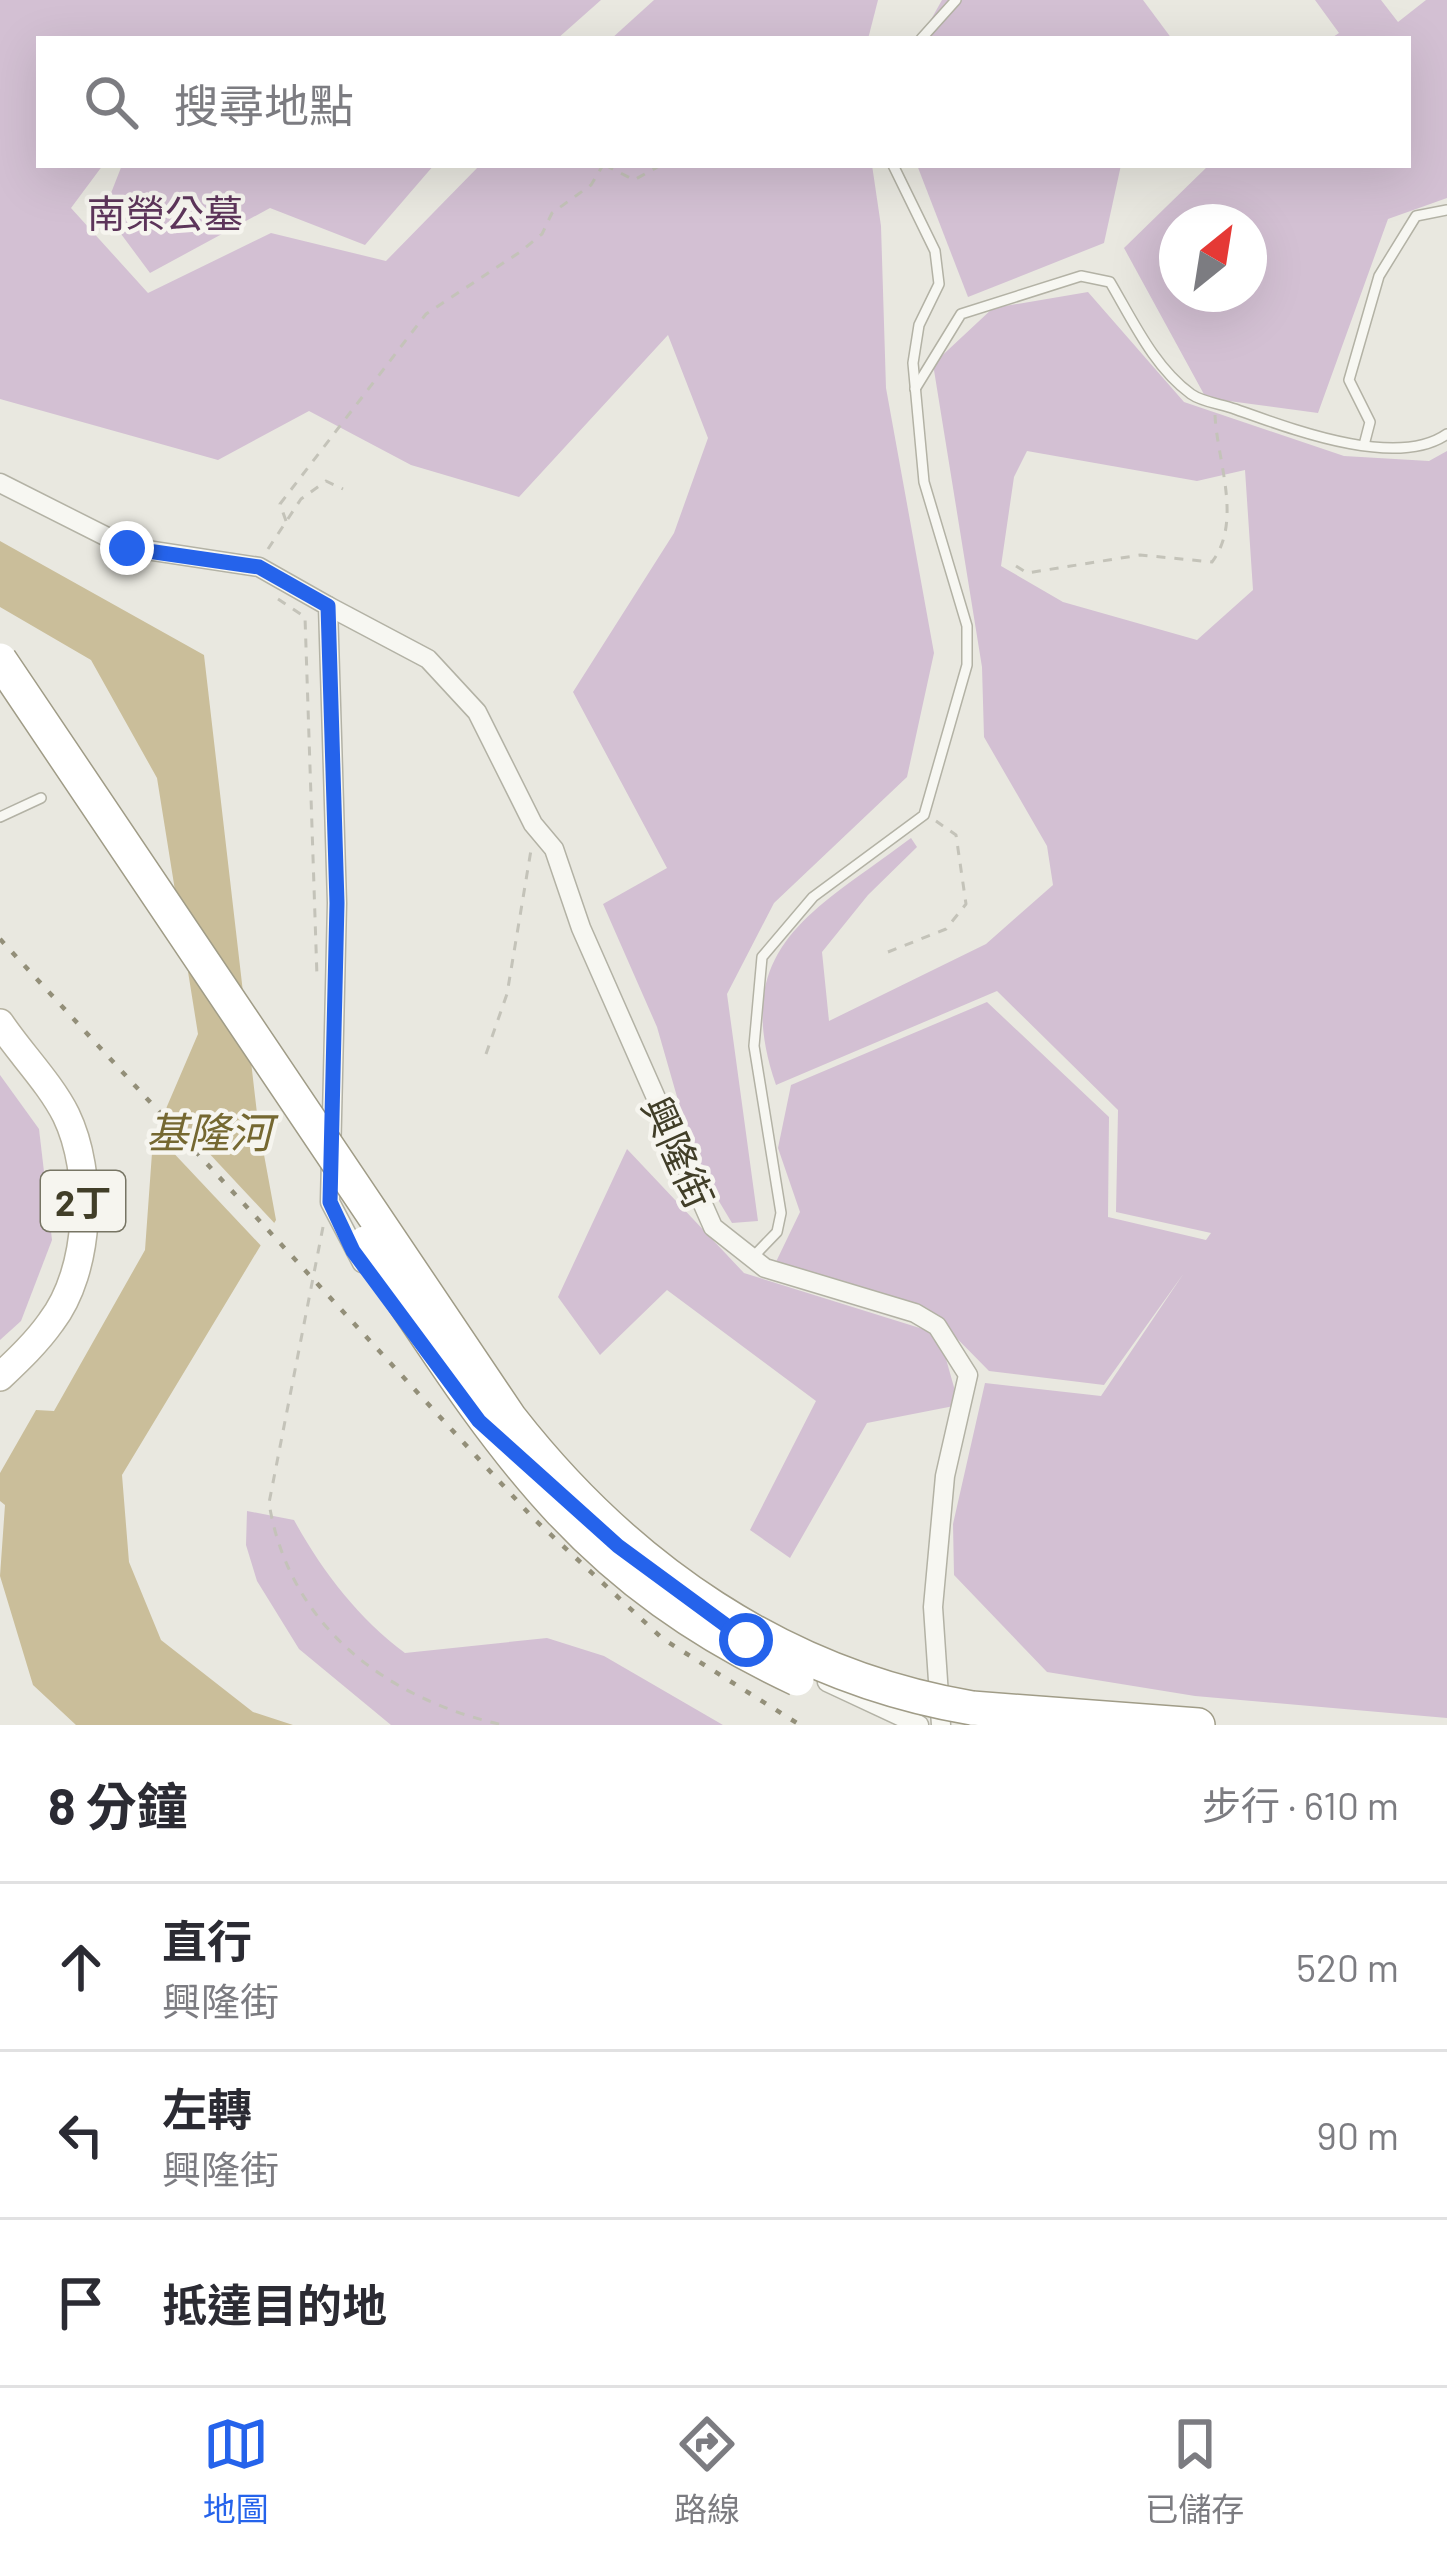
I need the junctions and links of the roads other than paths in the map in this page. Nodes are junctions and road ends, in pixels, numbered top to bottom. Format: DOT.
graph roads {
  1 [pos="956,0"];
  2 [pos="924,36"];
  3 [pos="894,168"];
  4 [pos="1447,210"];
  5 [pos="915,389"];
  6 [pos="1447,434"];
  7 [pos="1364,445"];
  8 [pos="0,483"];
  9 [pos="328,606"];
  10 [pos="0,660"];
  11 [pos="0,698"];
  12 [pos="40,797"];
  13 [pos="0,817"];
  14 [pos="0,1023"];
  15 [pos="0,1047"];
  16 [pos="751,1259"];
  17 [pos="0,1360"];
  18 [pos="0,1377"];
  19 [pos="952,1719"];
  20 [pos="919,1725"];
  21 [pos="1198,1725"];
  1 -- 2 [label="lane"];
  3 -- 5 [label="lane"];
  4 -- 7 [label="lane"];
  5 -- 7 [label="lane"];
  5 -- 16 [label="lane"];
  6 -- 7 [label="lane"];
  8 -- 9 [label="street, 興隆街"];
  9 -- 16 [label="street, 興隆街"];
  9 -- 20 [label="street"];
  10 -- 19 [label="highway, bridge"];
  11 -- 19 [label="highway, bridge"];
  12 -- 13 [label="lane"];
  14 -- 18 [label="main road, 2丁"];
  15 -- 17 [label="main road, 2丁"];
  16 -- 19 [label="street, 興隆街"];
  19 -- 21 [label="highway"];
}
